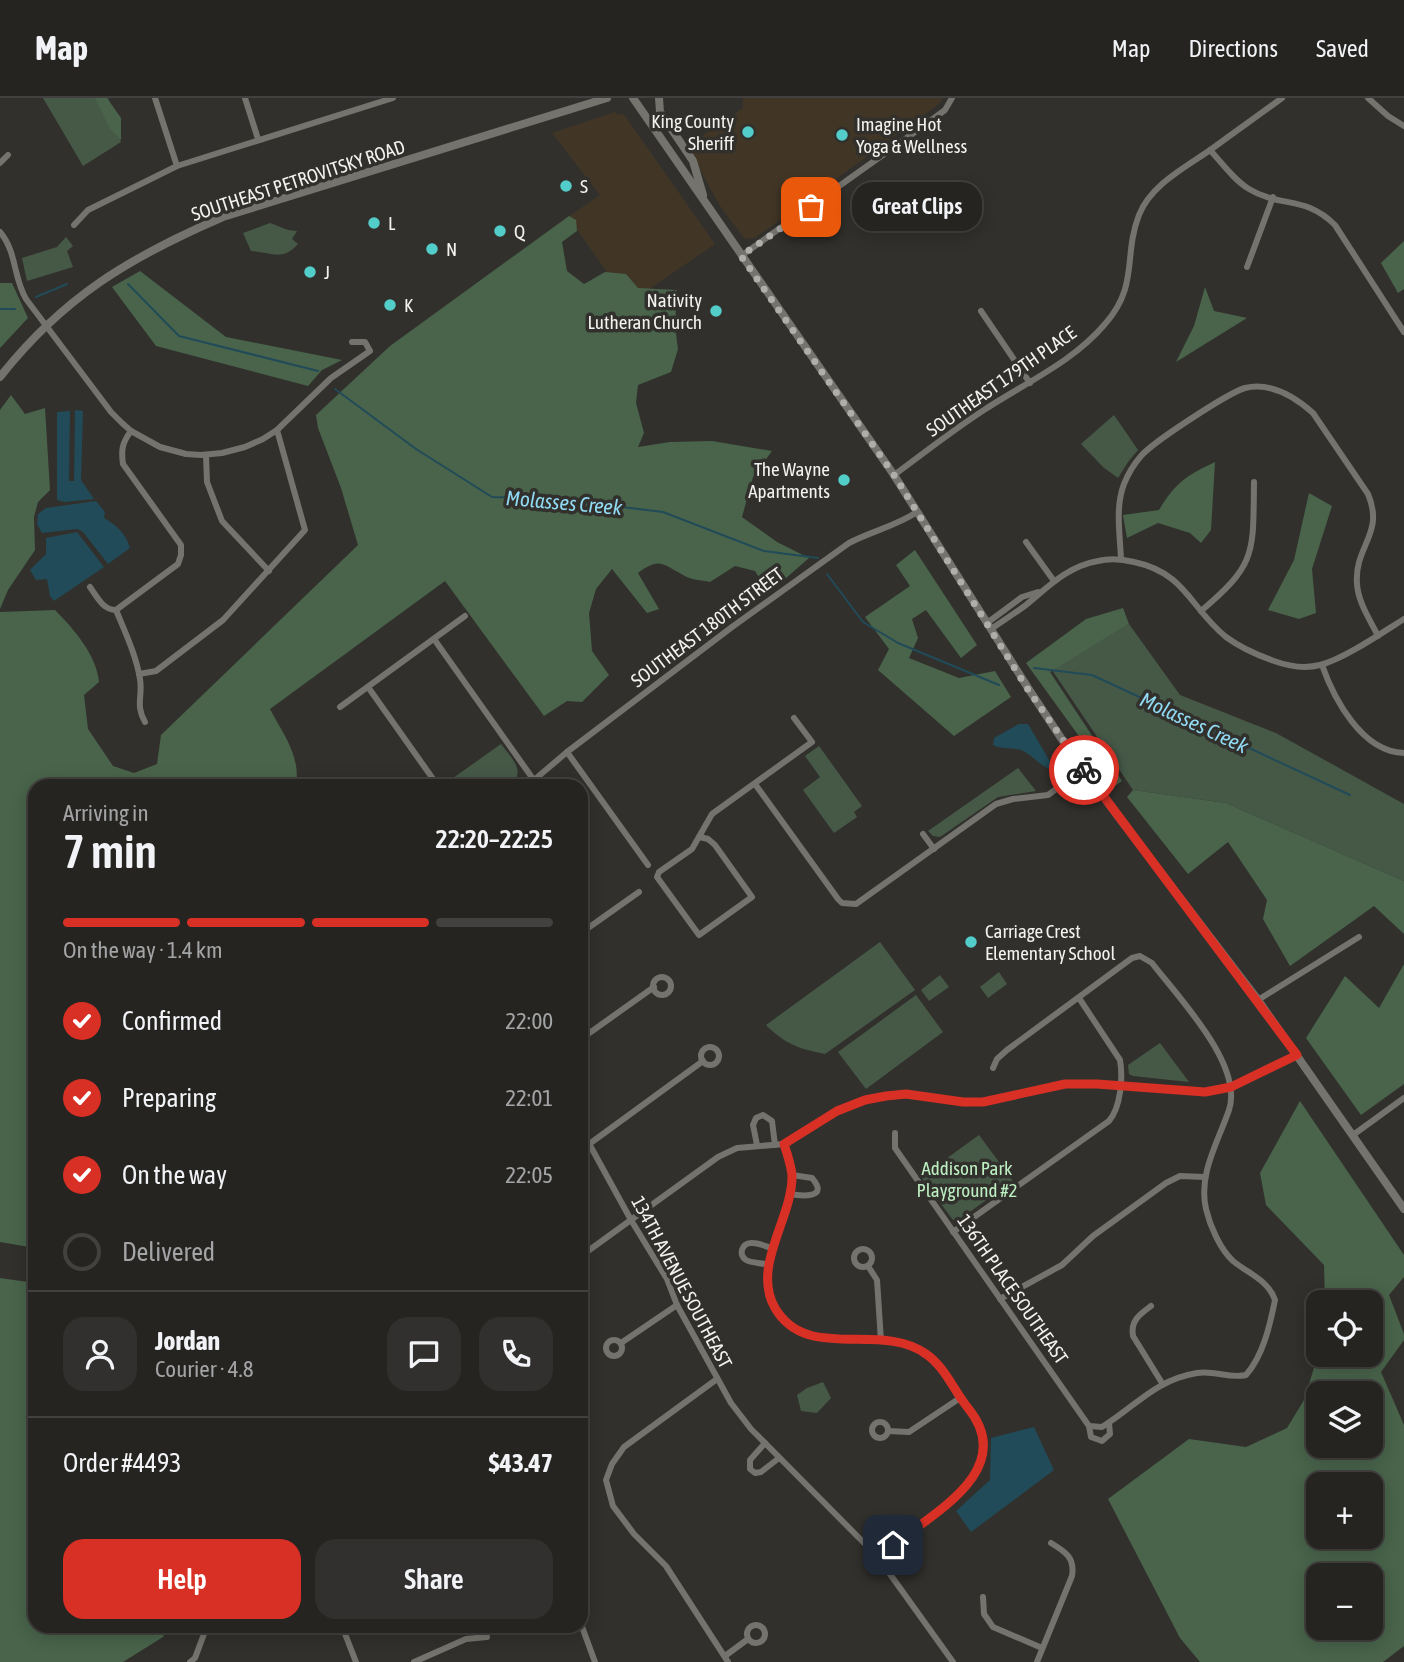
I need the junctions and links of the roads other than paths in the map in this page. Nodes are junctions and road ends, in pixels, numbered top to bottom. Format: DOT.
graph roads {
  1 [pos="155,98"];
  2 [pos="246,98"];
  3 [pos="393,98"];
  4 [pos="607,98"];
  5 [pos="633,98"];
  6 [pos="659,98"];
  7 [pos="1282,98"];
  8 [pos="1368,98"];
  9 [pos="952,99"];
  10 [pos="372,101"];
  11 [pos="1404,127"];
  12 [pos="258,139"];
  13 [pos="1210,150"];
  14 [pos="8,155"];
  15 [pos="0,163"];
  16 [pos="177,166"];
  17 [pos="1273,197"];
  18 [pos="706,205"];
  19 [pos="75,225"];
  20 [pos="0,232"];
  21 [pos="741,256"];
  22 [pos="1247,267"];
  23 [pos="981,311"];
  24 [pos="47,325"];
  25 [pos="1404,332"];
  26 [pos="352,342"];
  27 [pos="0,377"];
  28 [pos="1030,383"];
  29 [pos="277,430"];
  30 [pos="131,431"];
  31 [pos="206,455"];
  32 [pos="894,475"];
  33 [pos="1254,482"];
  34 [pos="918,512"];
  35 [pos="1027,542"];
  36 [pos="1121,559"];
  37 [pos="269,571"];
  38 [pos="1054,581"];
  39 [pos="90,587"];
  40 [pos="116,610"];
  41 [pos="1201,611"];
  42 [pos="465,616"];
  43 [pos="1404,619"];
  44 [pos="989,626"];
  45 [pos="1378,636"];
  46 [pos="434,639"];
  47 [pos="1322,665"];
  48 [pos="139,674"];
  49 [pos="368,687"];
  50 [pos="340,707"];
  51 [pos="794,718"];
  52 [pos="145,722"];
  53 [pos="567,752"];
  54 [pos="1401,753"];
  55 [pos="1084,769"];
  56 [pos="433,779"];
  57 [pos="533,779"];
  58 [pos="540,779"];
  59 [pos="586,779"];
  60 [pos="588,781"];
  61 [pos="755,784"];
  62 [pos="923,834"];
  63 [pos="700,837"];
  64 [pos="934,849"];
  65 [pos="648,865"];
  66 [pos="639,892"];
  67 [pos="588,928"];
  68 [pos="1359,937"];
  69 [pos="654,987"];
  70 [pos="1079,998"];
  71 [pos="1258,1000"];
  72 [pos="588,1034"];
  73 [pos="1297,1055"];
  74 [pos="703,1061"];
  75 [pos="993,1068"];
  76 [pos="1120,1086"];
  77 [pos="1231,1087"];
  78 [pos="1404,1098"];
  79 [pos="895,1133"];
  80 [pos="1353,1135"];
  81 [pos="589,1144"];
  82 [pos="784,1144"];
  83 [pos="757,1145"];
  84 [pos="775,1145"];
  85 [pos="792,1175"];
  86 [pos="1205,1177"];
  87 [pos="789,1195"];
  88 [pos="1404,1209"];
  89 [pos="631,1220"];
  90 [pos="953,1232"];
  91 [pos="774,1249"];
  92 [pos="588,1251"];
  93 [pos="769,1265"];
  94 [pos="868,1266"];
  95 [pos="1000,1299"];
  96 [pos="677,1305"];
  97 [pos="1151,1306"];
  98 [pos="881,1340"];
  99 [pos="621,1343"];
  100 [pos="717,1379"];
  101 [pos="1162,1383"];
  102 [pos="960,1398"];
  103 [pos="1109,1423"];
  104 [pos="1089,1426"];
  105 [pos="888,1431"];
  106 [pos="765,1443"];
  107 [pos="779,1458"];
  108 [pos="1051,1543"];
  109 [pos="877,1556"];
  110 [pos="982,1597"];
  111 [pos="204,1633"];
  112 [pos="345,1633"];
  113 [pos="584,1633"];
  114 [pos="487,1637"];
  115 [pos="748,1639"];
  116 [pos="1042,1647"];
  117 [pos="726,1659"];
  118 [pos="194,1661"];
  119 [pos="356,1662"];
  120 [pos="414,1662"];
  121 [pos="595,1662"];
  122 [pos="953,1662"];
  123 [pos="1037,1662"];
  1 -- 16 [label="street"];
  2 -- 12 [label="street"];
  3 -- 10 [label="street"];
  4 -- 24 [label="main road, SOUTHEAST PETROVITSKY ROAD"];
  5 -- 18 [label="main road"];
  6 -- 18 [label="main road"];
  7 -- 13 [label="street, SOUTHEAST 179TH PLACE"];
  8 -- 11 [label="street"];
  9 -- 21 [label="street"];
  10 -- 12 [label="street"];
  12 -- 16 [label="street"];
  13 -- 17 [label="street"];
  13 -- 28 [label="street, SOUTHEAST 179TH PLACE"];
  14 -- 15 [label="street"];
  16 -- 19 [label="street"];
  17 -- 22 [label="street"];
  17 -- 25 [label="street"];
  18 -- 21 [label="main road"];
  20 -- 24 [label="street"];
  21 -- 32 [label="main road"];
  23 -- 28 [label="street"];
  24 -- 27 [label="main road, SOUTHEAST PETROVITSKY ROAD"];
  24 -- 30 [label="street"];
  26 -- 29 [label="street"];
  28 -- 32 [label="street, SOUTHEAST 179TH PLACE"];
  29 -- 31 [label="street"];
  29 -- 37 [label="street"];
  30 -- 31 [label="street"];
  30 -- 40 [label="street"];
  31 -- 37 [label="street"];
  32 -- 34 [label="main road"];
  33 -- 41 [label="street"];
  34 -- 44 [label="main road"];
  34 -- 53 [label="street, SOUTHEAST 180TH STREET"];
  35 -- 38 [label="street"];
  36 -- 38 [label="street"];
  36 -- 41 [label="street"];
  36 -- 45 [label="street"];
  37 -- 48 [label="street"];
  38 -- 44 [label="street"];
  39 -- 40 [label="street"];
  40 -- 48 [label="street"];
  41 -- 47 [label="street"];
  42 -- 46 [label="street"];
  43 -- 45 [label="street"];
  44 -- 55 [label="main road"];
  45 -- 47 [label="street"];
  46 -- 49 [label="street"];
  46 -- 57 [label="street"];
  47 -- 54 [label="street"];
  48 -- 52 [label="street"];
  49 -- 50 [label="street"];
  49 -- 56 [label="street"];
  51 -- 61 [label="street"];
  53 -- 58 [label="street, SOUTHEAST 180TH STREET"];
  53 -- 59 [label="street"];
  55 -- 64 [label="street"];
  55 -- 71 [label="main road"];
  60 -- 65 [label="street"];
  61 -- 63 [label="street"];
  61 -- 64 [label="street"];
  62 -- 64 [label="street"];
  63 -- 63 [label="street"];
  66 -- 67 [label="street"];
  68 -- 71 [label="street"];
  69 -- 72 [label="street"];
  70 -- 75 [label="street"];
  70 -- 76 [label="street"];
  70 -- 77 [label="street"];
  71 -- 73 [label="main road"];
  73 -- 77 [label="street"];
  73 -- 80 [label="main road"];
  74 -- 81 [label="street"];
  76 -- 77 [label="street"];
  76 -- 82 [label="street"];
  76 -- 90 [label="street"];
  77 -- 86 [label="street"];
  78 -- 80 [label="street"];
  79 -- 90 [label="street, 136TH PLACE SOUTHEAST"];
  80 -- 88 [label="main road"];
  81 -- 89 [label="street, 134TH AVENUE SOUTHEAST"];
  82 -- 84 [label="street"];
  82 -- 85 [label="street"];
  83 -- 84 [label="street"];
  83 -- 84 [label="street"];
  83 -- 89 [label="street"];
  85 -- 87 [label="street"];
  85 -- 87 [label="street"];
  86 -- 95 [label="street"];
  86 -- 101 [label="street"];
  87 -- 91 [label="street"];
  89 -- 92 [label="street"];
  89 -- 96 [label="street, 134TH AVENUE SOUTHEAST"];
  90 -- 95 [label="street, 136TH PLACE SOUTHEAST"];
  91 -- 93 [label="street"];
  91 -- 93 [label="street"];
  93 -- 98 [label="street"];
  94 -- 98 [label="street"];
  95 -- 104 [label="street, 136TH PLACE SOUTHEAST"];
  96 -- 99 [label="street"];
  96 -- 100 [label="street, 134TH AVENUE SOUTHEAST"];
  97 -- 101 [label="street"];
  98 -- 102 [label="street"];
  100 -- 106 [label="street, 134TH AVENUE SOUTHEAST"];
  100 -- 117 [label="street"];
  101 -- 103 [label="street"];
  102 -- 105 [label="street"];
  102 -- 109 [label="street"];
  103 -- 104 [label="street"];
  103 -- 104 [label="street, 136TH PLACE SOUTHEAST"];
  106 -- 107 [label="street, 134TH AVENUE SOUTHEAST"];
  106 -- 107 [label="street"];
  107 -- 109 [label="street, 134TH AVENUE SOUTHEAST"];
  108 -- 116 [label="street"];
  109 -- 122 [label="street, 134TH AVENUE SOUTHEAST"];
  110 -- 116 [label="street"];
  111 -- 118 [label="street"];
  112 -- 119 [label="street"];
  113 -- 121 [label="street"];
  114 -- 120 [label="street"];
  115 -- 117 [label="street"];
  116 -- 123 [label="street"];
}
